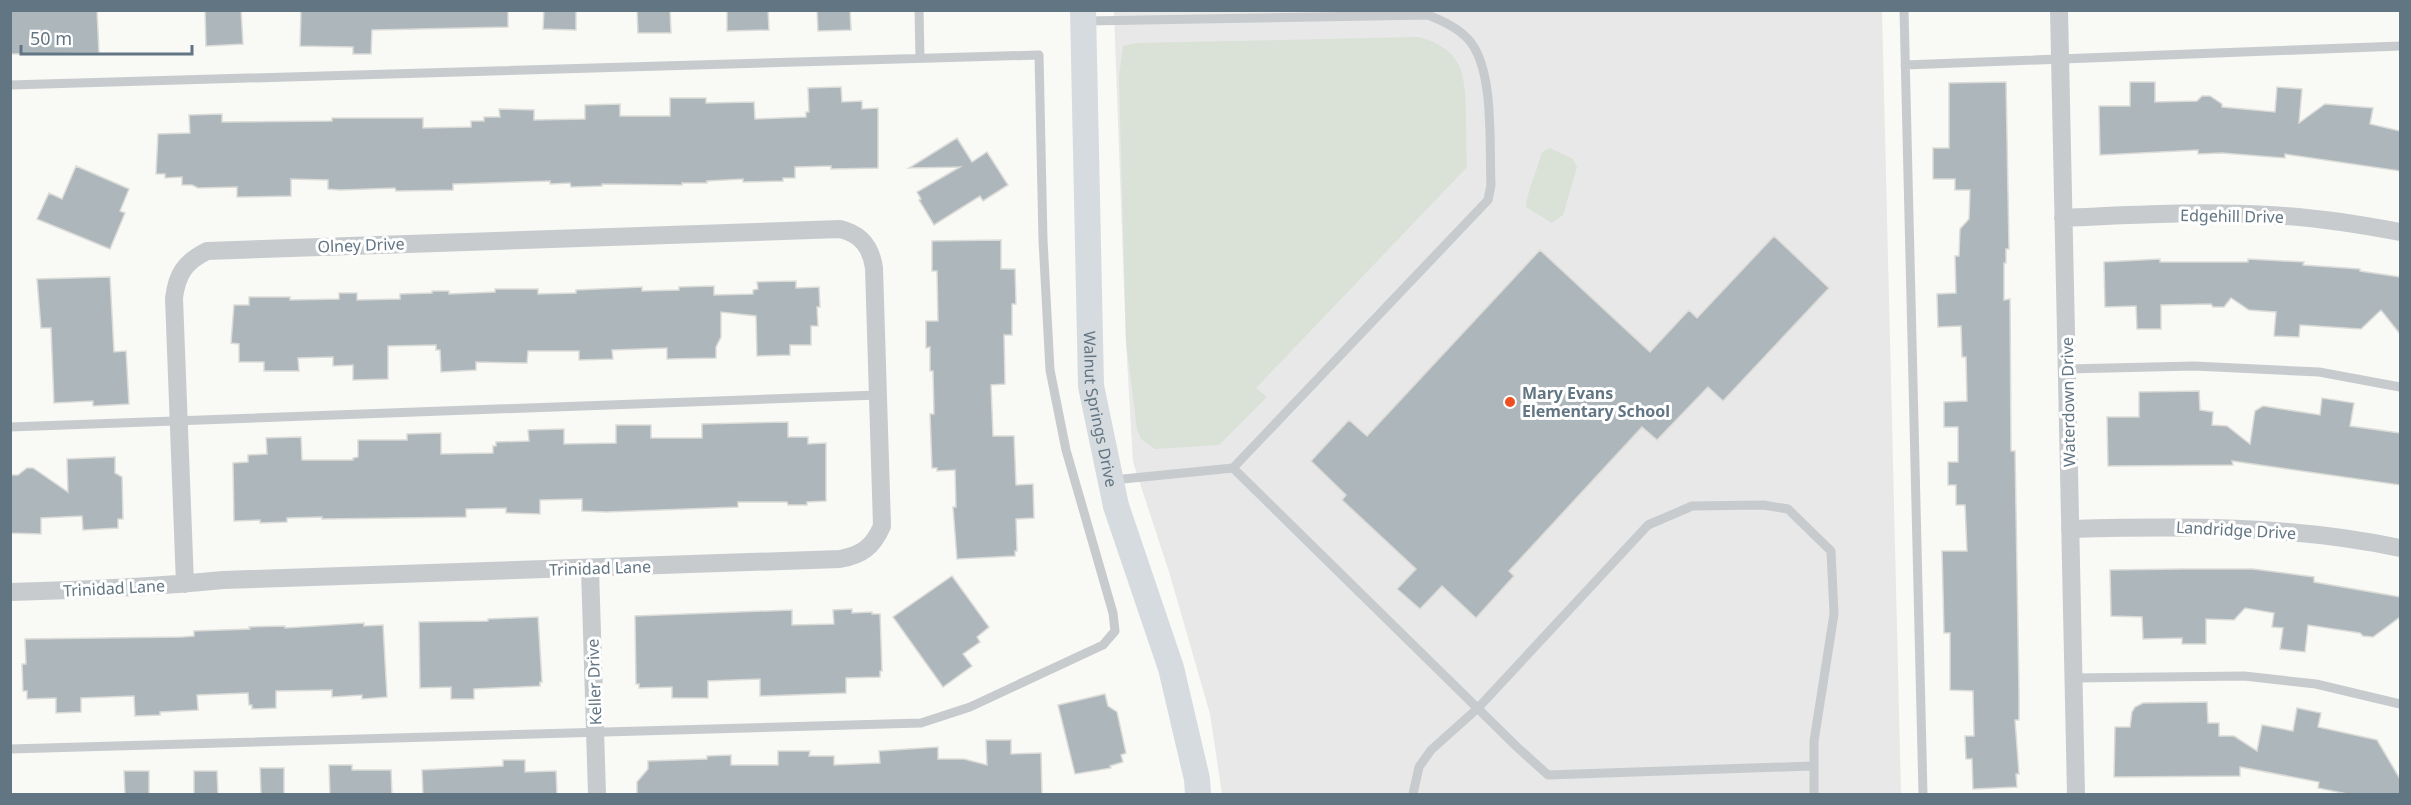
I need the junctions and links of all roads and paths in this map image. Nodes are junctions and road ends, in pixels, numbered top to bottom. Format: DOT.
graph roads {
  1 [pos="919,10"];
  2 [pos="1904,10"];
  3 [pos="2059,10"];
  4 [pos="1083,16"];
  5 [pos="2400,46"];
  6 [pos="920,58"];
  7 [pos="2060,58"];
  8 [pos="1905,65"];
  9 [pos="10,85"];
  10 [pos="2063,218"];
  11 [pos="2400,232"];
  12 [pos="860,238"];
  13 [pos="2067,369"];
  14 [pos="2400,387"];
  15 [pos="878,395"];
  16 [pos="178,421"];
  17 [pos="10,427"];
  18 [pos="1233,468"];
  19 [pos="1111,480"];
  20 [pos="2070,529"];
  21 [pos="2400,548"];
  22 [pos="590,569"];
  23 [pos="185,584"];
  24 [pos="10,592"];
  25 [pos="2074,678"];
  26 [pos="2400,704"];
  27 [pos="1479,708"];
  28 [pos="595,731"];
  29 [pos="10,748"];
  30 [pos="1813,766"];
  31 [pos="597,795"];
  32 [pos="1198,795"];
  33 [pos="1413,795"];
  34 [pos="1814,795"];
  35 [pos="1923,795"];
  36 [pos="2076,795"];
  1 -- 6 [label="lane"];
  2 -- 8 [label="lane"];
  3 -- 7 [label="street, Waterdown Drive"];
  4 -- 18 [label="lane"];
  4 -- 19 [label="street, Walnut Springs Drive"];
  5 -- 7 [label="lane"];
  6 -- 9 [label="lane"];
  6 -- 28 [label="lane"];
  7 -- 8 [label="lane"];
  7 -- 10 [label="street, Waterdown Drive"];
  8 -- 35 [label="lane"];
  10 -- 11 [label="street, Edgehill Drive"];
  10 -- 13 [label="street, Waterdown Drive"];
  12 -- 15 [label="street, Trinidad Lane"];
  12 -- 16 [label="street, Olney Drive"];
  13 -- 14 [label="lane"];
  13 -- 20 [label="street, Waterdown Drive"];
  15 -- 16 [label="lane"];
  15 -- 22 [label="street, Trinidad Lane"];
  16 -- 17 [label="lane"];
  16 -- 23 [label="street, Olney Drive"];
  18 -- 19 [label="lane"];
  18 -- 27 [label="lane"];
  19 -- 32 [label="street, Walnut Springs Drive"];
  20 -- 21 [label="street, Landridge Drive"];
  20 -- 25 [label="street, Waterdown Drive"];
  22 -- 23 [label="street, Trinidad Lane"];
  22 -- 28 [label="street, Keller Drive"];
  23 -- 24 [label="street, Trinidad Lane"];
  25 -- 26 [label="lane"];
  25 -- 36 [label="street, Waterdown Drive"];
  27 -- 30 [label="lane"];
  27 -- 30 [label="lane"];
  27 -- 33 [label="lane"];
  28 -- 29 [label="lane"];
  28 -- 31 [label="street, Keller Drive"];
  30 -- 34 [label="lane"];
}
